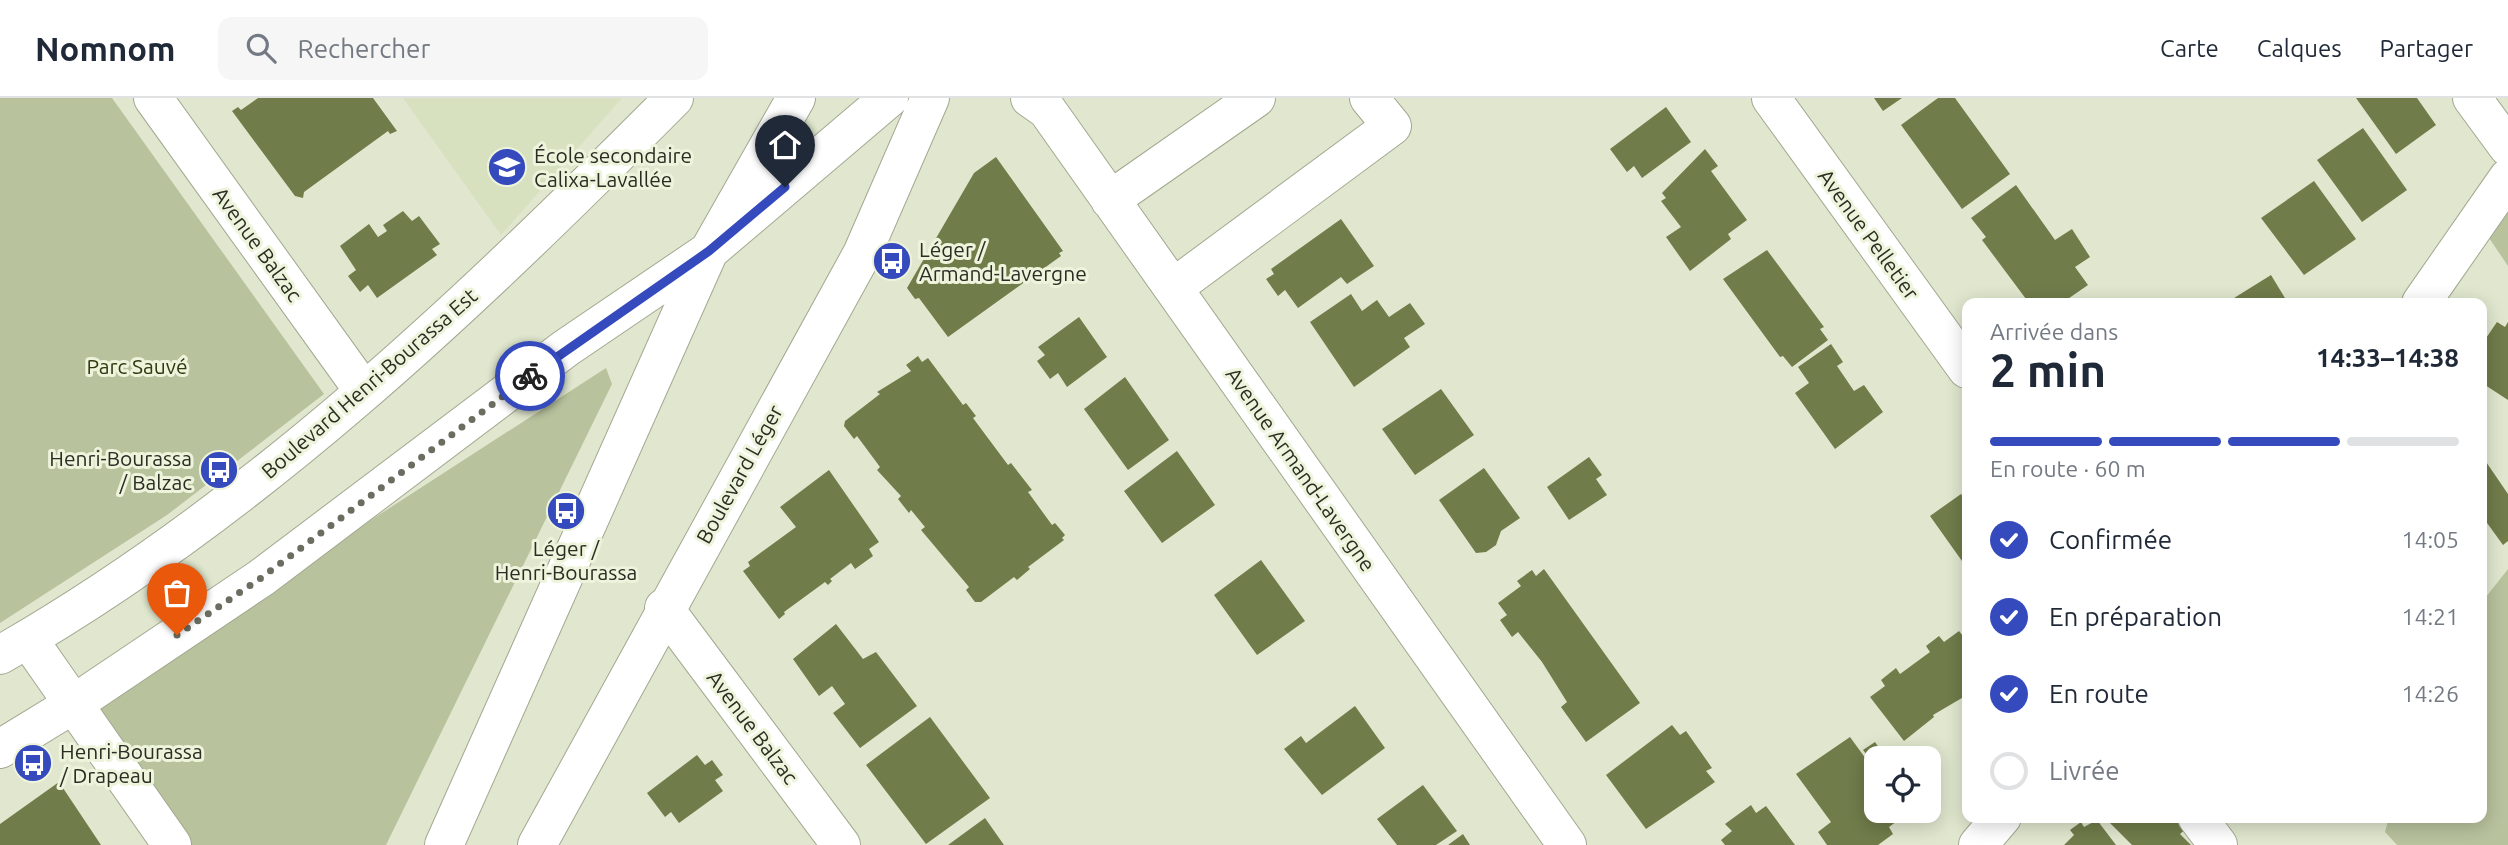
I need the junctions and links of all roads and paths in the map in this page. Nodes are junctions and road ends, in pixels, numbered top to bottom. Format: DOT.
graph roads {
  1 [pos="153,98"];
  2 [pos="674,98"];
  3 [pos="796,98"];
  4 [pos="889,98"];
  5 [pos="930,98"];
  6 [pos="1030,98"];
  7 [pos="1256,98"];
  8 [pos="1368,98"];
  9 [pos="1771,98"];
  10 [pos="2472,98"];
  11 [pos="2508,147"];
  12 [pos="2508,178"];
  13 [pos="1110,200"];
  14 [pos="709,251"];
  15 [pos="1172,288"];
  16 [pos="2424,298"];
  17 [pos="1962,362"];
  18 [pos="363,390"];
  19 [pos="664,608"];
  20 [pos="14,647"];
  21 [pos="72,705"];
  22 [pos="0,749"];
  23 [pos="1997,823"];
  24 [pos="2202,823"];
  25 [pos="172,845"];
  26 [pos="444,845"];
  27 [pos="537,845"];
  28 [pos="841,845"];
  29 [pos="1567,845"];
  30 [pos="1978,845"];
  31 [pos="2218,845"];
  1 -- 18 [label="main road, Avenue Balzac"];
  2 -- 18 [label="main road, Boulevard Henri-Bourassa Est"];
  3 -- 14 [label="main road"];
  4 -- 14 [label="main road"];
  5 -- 19 [label="main road, Boulevard Léger"];
  6 -- 13 [label="main road, Avenue Armand-Lavergne"];
  7 -- 13 [label="main road"];
  8 -- 15 [label="main road"];
  9 -- 17 [label="main road, Avenue Pelletier"];
  10 -- 11 [label="main road"];
  12 -- 16 [label="main road"];
  13 -- 15 [label="main road, Avenue Armand-Lavergne"];
  14 -- 21 [label="main road"];
  14 -- 26 [label="main road"];
  15 -- 29 [label="main road, Avenue Armand-Lavergne"];
  18 -- 20 [label="main road, Boulevard Henri-Bourassa Est"];
  19 -- 27 [label="main road, Boulevard Léger"];
  19 -- 28 [label="main road, Avenue Balzac"];
  20 -- 21 [label="main road"];
  21 -- 22 [label="main road"];
  21 -- 25 [label="main road"];
  23 -- 30 [label="main road"];
  24 -- 31 [label="main road"];
}
